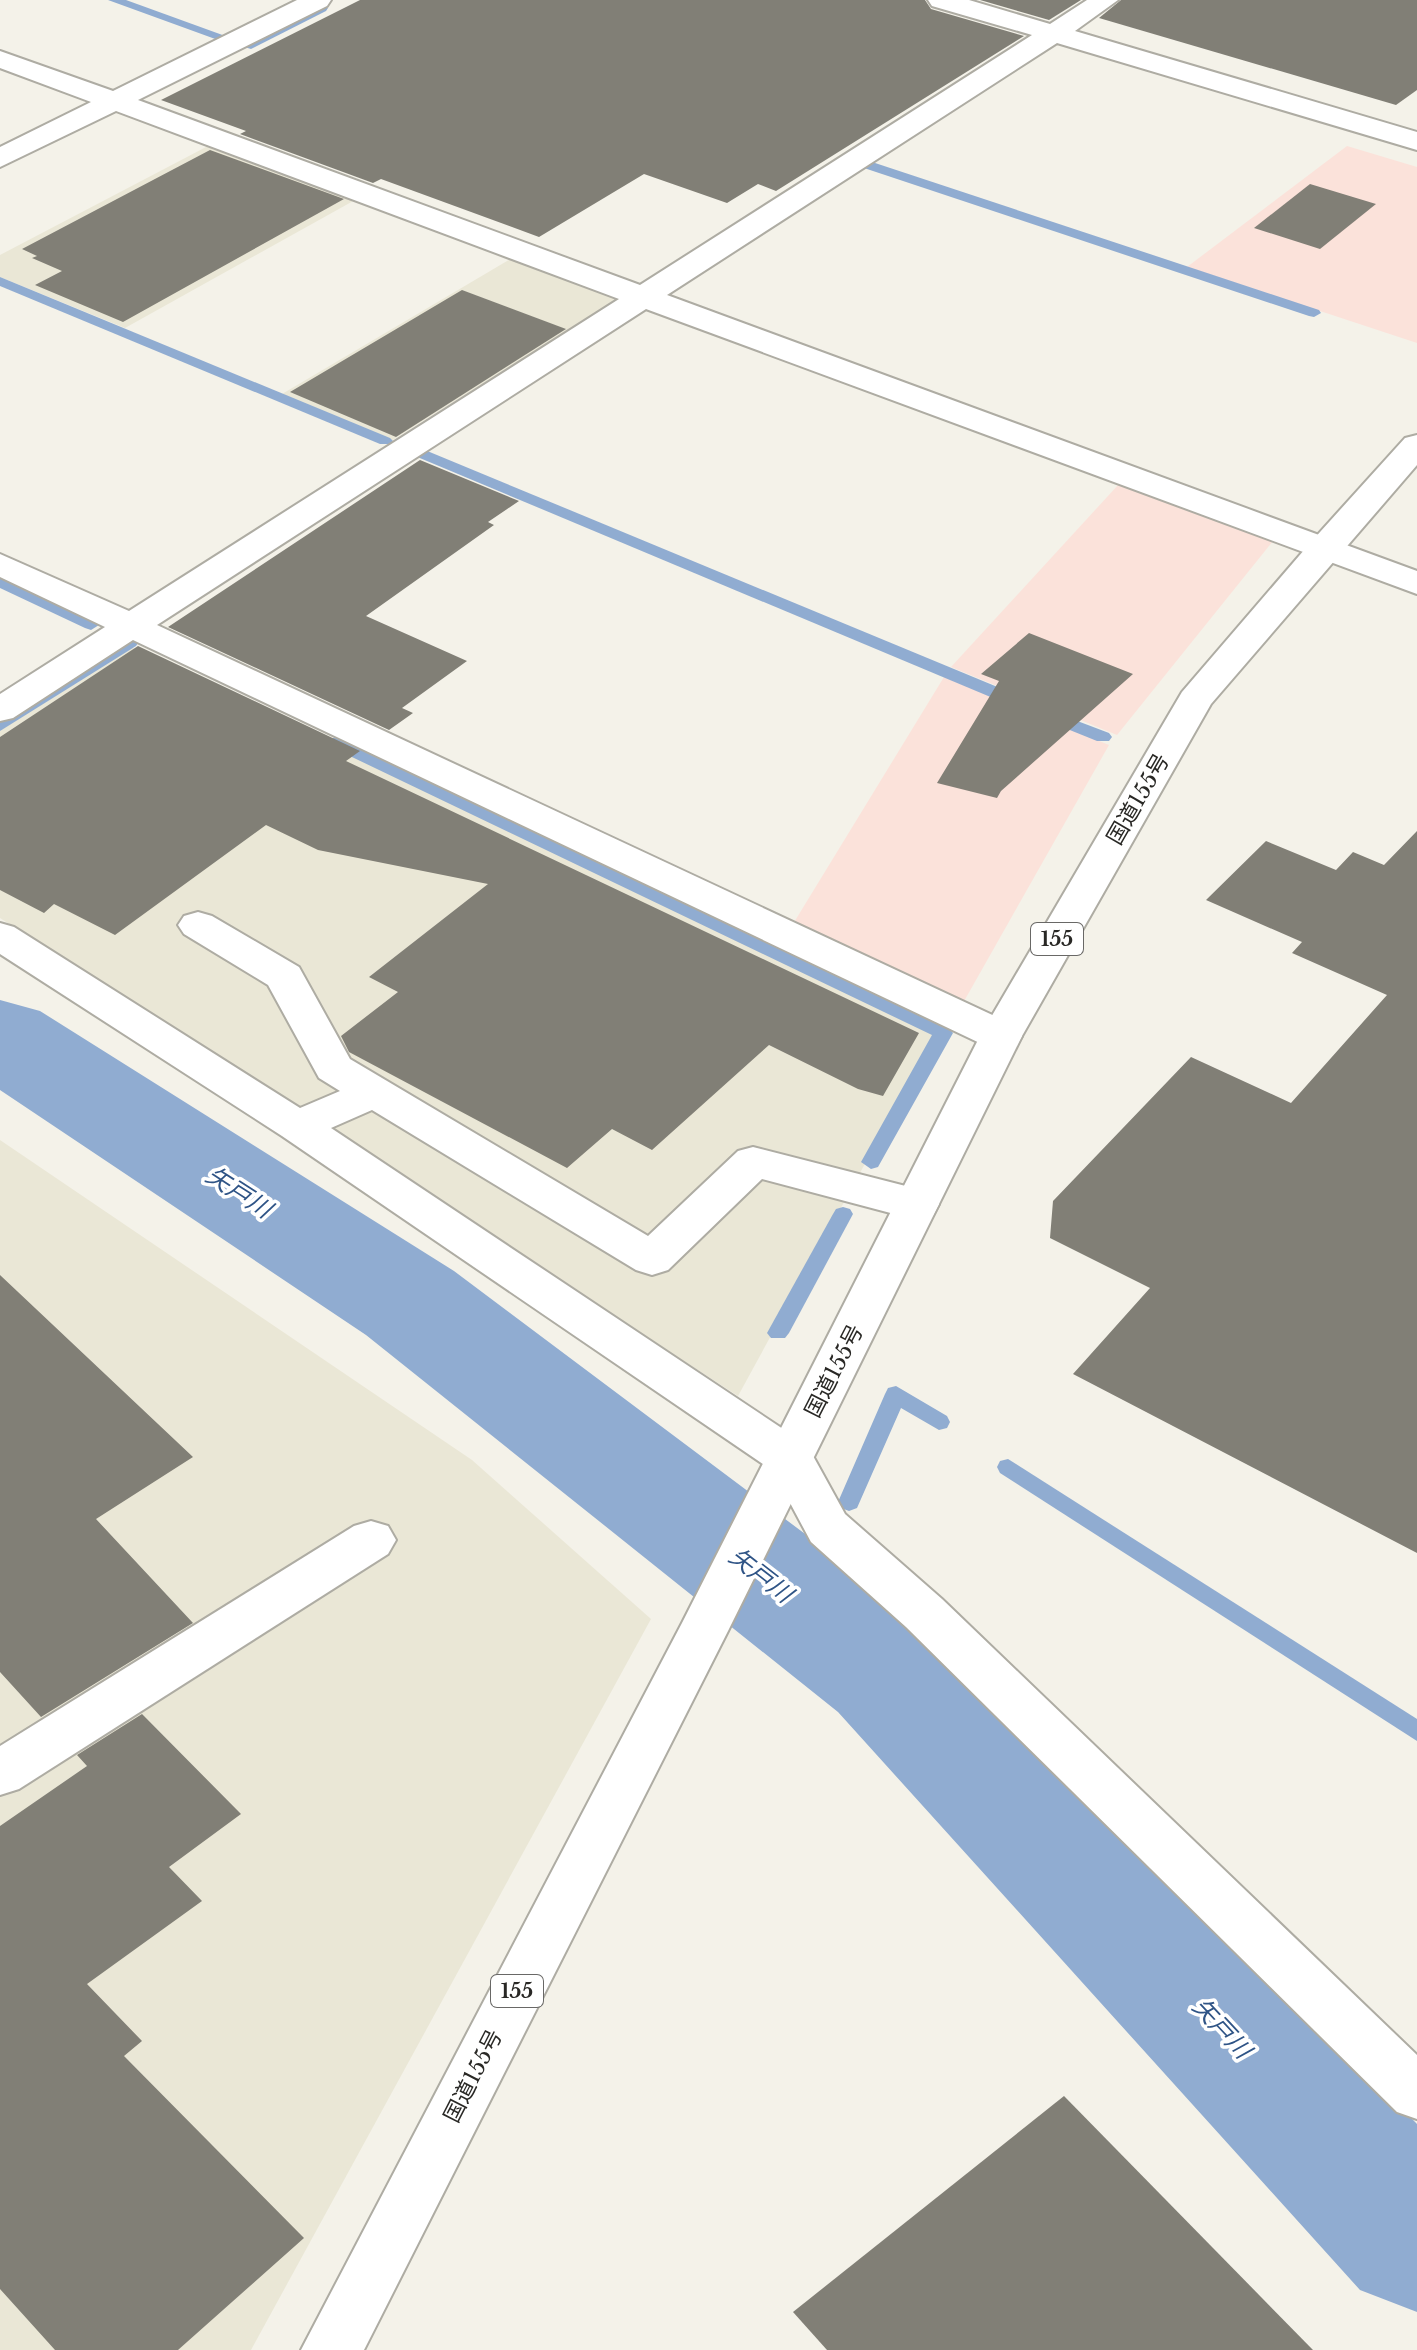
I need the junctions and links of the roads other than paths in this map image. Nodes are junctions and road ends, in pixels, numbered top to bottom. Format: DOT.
graph roads {
  1 [pos="318,0"];
  2 [pos="941,0"];
  3 [pos="1105,0"];
  4 [pos="1052,33"];
  5 [pos="0,59"];
  6 [pos="114,101"];
  7 [pos="1417,141"];
  8 [pos="0,158"];
  9 [pos="642,297"];
  10 [pos="1417,445"];
  11 [pos="1323,549"];
  12 [pos="0,564"];
  13 [pos="1417,583"];
  14 [pos="131,626"];
  15 [pos="0,710"];
  16 [pos="198,925"];
  17 [pos="0,936"];
  18 [pos="1001,1036"];
  19 [pos="375,1092"];
  20 [pos="297,1126"];
  21 [pos="917,1204"];
  22 [pos="783,1472"];
  23 [pos="371,1540"];
  24 [pos="0,1773"];
  25 [pos="1417,2093"];
  26 [pos="332,2350"];
  1 -- 6 [label="main road"];
  2 -- 4 [label="main road"];
  3 -- 4 [label="main road"];
  4 -- 7 [label="main road"];
  4 -- 9 [label="main road"];
  5 -- 6 [label="main road"];
  6 -- 8 [label="main road"];
  6 -- 9 [label="main road"];
  9 -- 11 [label="main road"];
  9 -- 14 [label="main road"];
  10 -- 11 [label="main road, 国道155号 / 155"];
  11 -- 13 [label="main road"];
  11 -- 18 [label="main road, 国道155号 / 155"];
  12 -- 14 [label="main road"];
  14 -- 15 [label="main road"];
  14 -- 18 [label="main road"];
  16 -- 19 [label="main road"];
  17 -- 20 [label="main road"];
  18 -- 21 [label="main road, 国道155号 / 155"];
  19 -- 20 [label="main road"];
  19 -- 21 [label="main road"];
  20 -- 22 [label="main road"];
  21 -- 22 [label="main road, 国道155号 / 155"];
  22 -- 25 [label="main road"];
  22 -- 26 [label="main road, 国道155号 / 155"];
  23 -- 24 [label="main road"];
}
